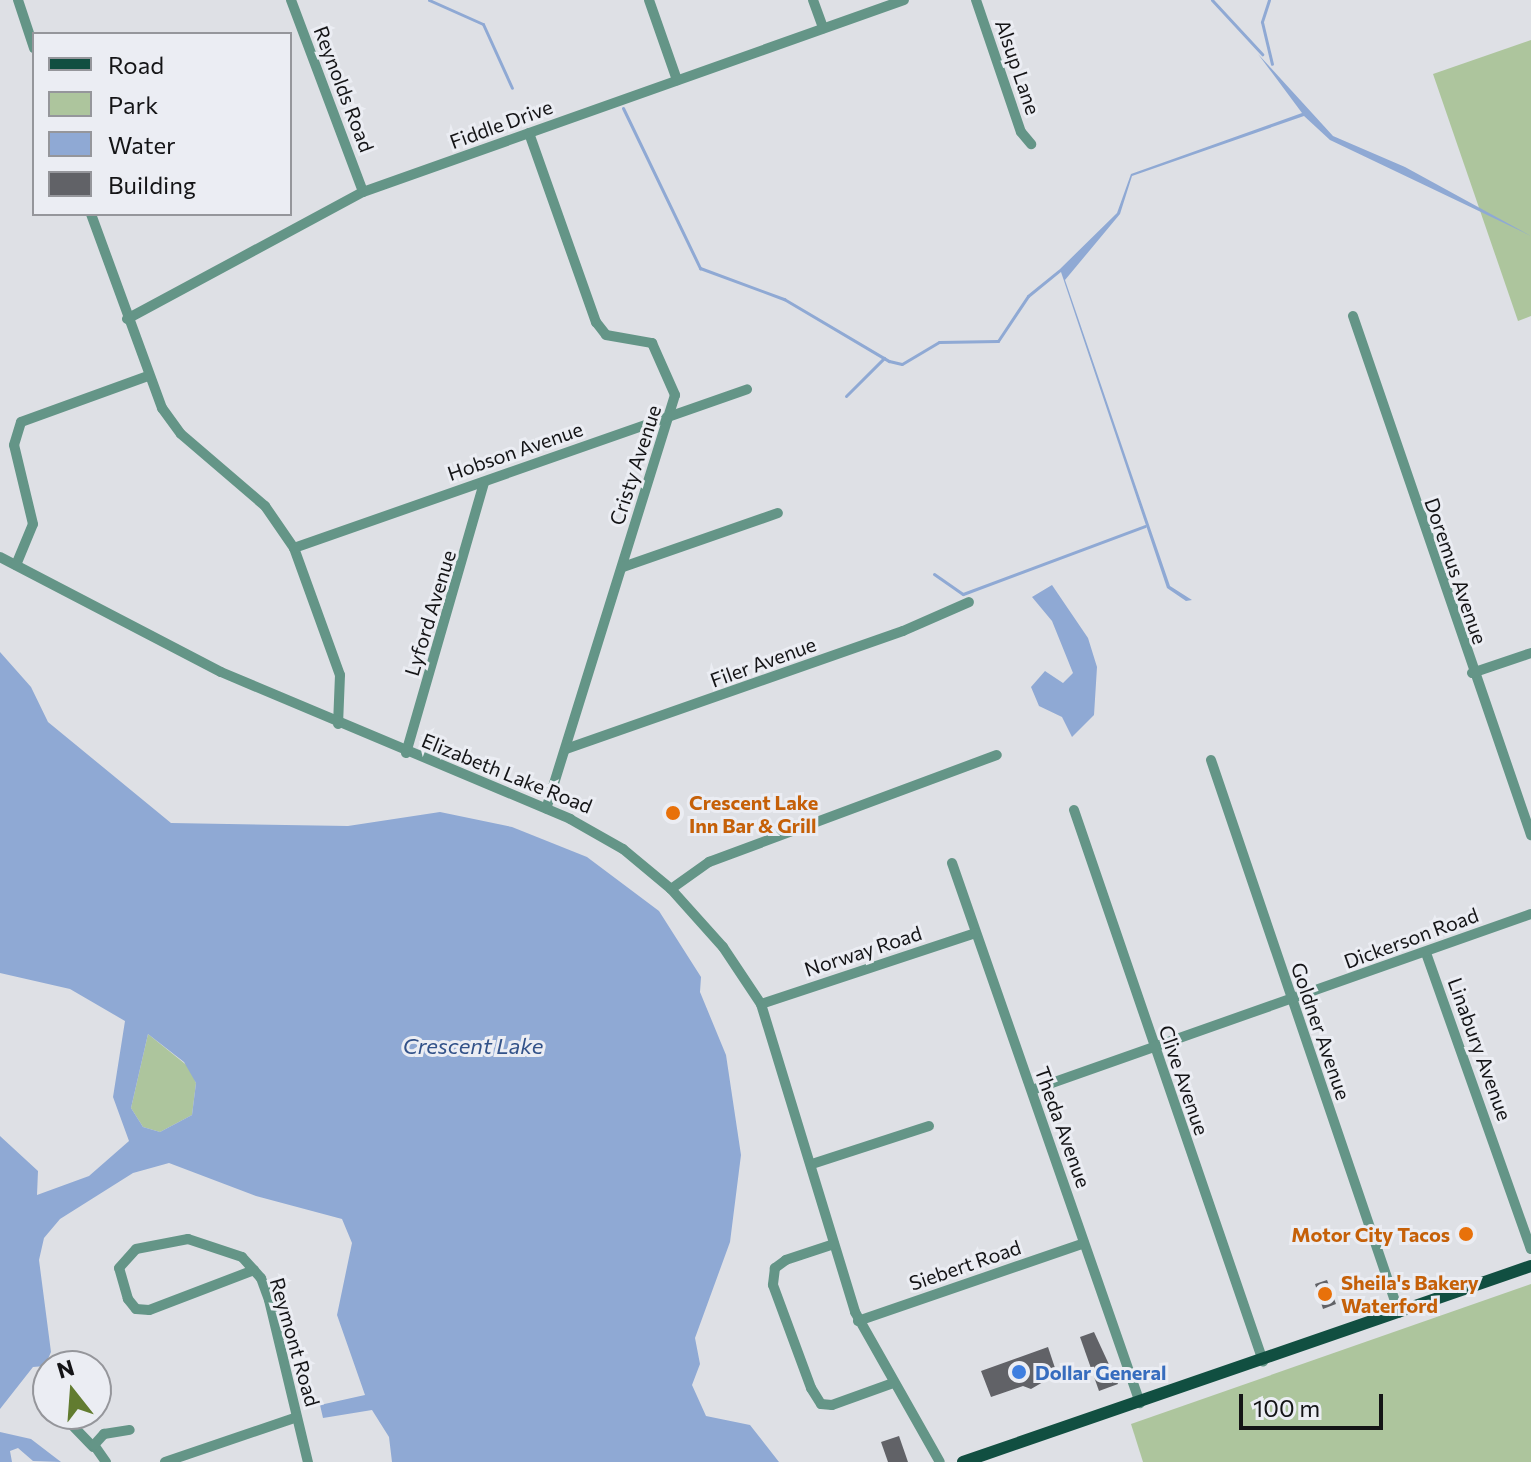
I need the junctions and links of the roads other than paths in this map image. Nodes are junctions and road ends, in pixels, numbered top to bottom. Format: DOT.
graph roads {
  1 [pos="18,0"];
  2 [pos="291,0"];
  3 [pos="649,0"];
  4 [pos="813,0"];
  5 [pos="904,0"];
  6 [pos="976,0"];
  7 [pos="823,28"];
  8 [pos="32,42"];
  9 [pos="677,80"];
  10 [pos="529,133"];
  11 [pos="1031,144"];
  12 [pos="363,192"];
  13 [pos="92,216"];
  14 [pos="1353,316"];
  15 [pos="127,319"];
  16 [pos="148,376"];
  17 [pos="747,389"];
  18 [pos="670,417"];
  19 [pos="484,482"];
  20 [pos="778,513"];
  21 [pos="294,548"];
  22 [pos="0,557"];
  23 [pos="16,565"];
  24 [pos="623,567"];
  25 [pos="969,602"];
  26 [pos="1531,653"];
  27 [pos="1472,673"];
  28 [pos="338,724"];
  29 [pos="566,749"];
  30 [pos="406,753"];
  31 [pos="997,755"];
  32 [pos="1211,760"];
  33 [pos="546,808"];
  34 [pos="1074,810"];
  35 [pos="1531,835"];
  36 [pos="952,863"];
  37 [pos="671,889"];
  38 [pos="1531,914"];
  39 [pos="976,933"];
  40 [pos="1426,953"];
  41 [pos="1290,999"];
  42 [pos="761,1004"];
  43 [pos="1153,1047"];
  44 [pos="1032,1090"];
  45 [pos="929,1126"];
  46 [pos="812,1164"];
  47 [pos="1084,1243"];
  48 [pos="834,1244"];
  49 [pos="1531,1249"];
  50 [pos="1531,1266"];
  51 [pos="254,1270"];
  52 [pos="1399,1313"];
  53 [pos="858,1321"];
  54 [pos="1263,1361"];
  55 [pos="893,1383"];
  56 [pos="1140,1403"];
  57 [pos="297,1417"];
  58 [pos="77,1430"];
  59 [pos="130,1430"];
  60 [pos="93,1447"];
  61 [pos="106,1462"];
  62 [pos="165,1462"];
  63 [pos="308,1462"];
  64 [pos="940,1462"];
  65 [pos="963,1462"];
  1 -- 8 [label="street"];
  2 -- 12 [label="street, Reynolds Road"];
  3 -- 9 [label="street"];
  4 -- 7 [label="street"];
  5 -- 7 [label="street, Fiddle Drive"];
  6 -- 11 [label="street, Alsup Lane"];
  7 -- 9 [label="street, Fiddle Drive"];
  9 -- 10 [label="street, Fiddle Drive"];
  10 -- 12 [label="street, Fiddle Drive"];
  10 -- 18 [label="street, Cristy Avenue"];
  12 -- 15 [label="street, Fiddle Drive"];
  13 -- 15 [label="street"];
  14 -- 27 [label="street, Doremus Avenue"];
  15 -- 16 [label="street"];
  16 -- 21 [label="street"];
  16 -- 23 [label="street"];
  17 -- 18 [label="street, Hobson Avenue"];
  18 -- 19 [label="street, Hobson Avenue"];
  18 -- 24 [label="street, Cristy Avenue"];
  19 -- 21 [label="street, Hobson Avenue"];
  19 -- 30 [label="street, Lyford Avenue"];
  20 -- 24 [label="street"];
  21 -- 28 [label="street"];
  22 -- 23 [label="street, Elizabeth Lake Road"];
  23 -- 28 [label="street, Elizabeth Lake Road"];
  24 -- 29 [label="street, Cristy Avenue"];
  25 -- 29 [label="street, Filer Avenue"];
  26 -- 27 [label="street"];
  27 -- 35 [label="street, Doremus Avenue"];
  28 -- 30 [label="street, Elizabeth Lake Road"];
  29 -- 33 [label="street, Cristy Avenue"];
  30 -- 33 [label="street, Elizabeth Lake Road"];
  31 -- 37 [label="street"];
  32 -- 41 [label="street, Goldner Avenue"];
  33 -- 37 [label="street, Elizabeth Lake Road"];
  34 -- 43 [label="street, Clive Avenue"];
  36 -- 39 [label="street, Theda Avenue"];
  37 -- 42 [label="street, Elizabeth Lake Road"];
  38 -- 40 [label="street, Dickerson Road"];
  39 -- 42 [label="street, Norway Road"];
  39 -- 44 [label="street, Theda Avenue"];
  40 -- 41 [label="street, Dickerson Road"];
  40 -- 49 [label="street, Linabury Avenue"];
  41 -- 43 [label="street, Dickerson Road"];
  41 -- 52 [label="street, Goldner Avenue"];
  42 -- 46 [label="street, Elizabeth Lake Road"];
  43 -- 44 [label="street, Dickerson Road"];
  43 -- 54 [label="street, Clive Avenue"];
  44 -- 47 [label="street, Theda Avenue"];
  45 -- 46 [label="street"];
  46 -- 48 [label="street, Elizabeth Lake Road"];
  47 -- 53 [label="street, Siebert Road"];
  47 -- 56 [label="street, Theda Avenue"];
  48 -- 53 [label="street, Elizabeth Lake Road"];
  48 -- 55 [label="street"];
  50 -- 52 [label="main road"];
  51 -- 51 [label="street, Reymont Road"];
  51 -- 57 [label="street, Reymont Road"];
  52 -- 54 [label="main road"];
  53 -- 55 [label="street, Elizabeth Lake Road"];
  54 -- 56 [label="main road"];
  55 -- 64 [label="street, Elizabeth Lake Road"];
  56 -- 65 [label="main road"];
  57 -- 62 [label="street"];
  57 -- 63 [label="street, Reymont Road"];
  58 -- 60 [label="street"];
  59 -- 60 [label="street"];
  60 -- 61 [label="street"];
}
